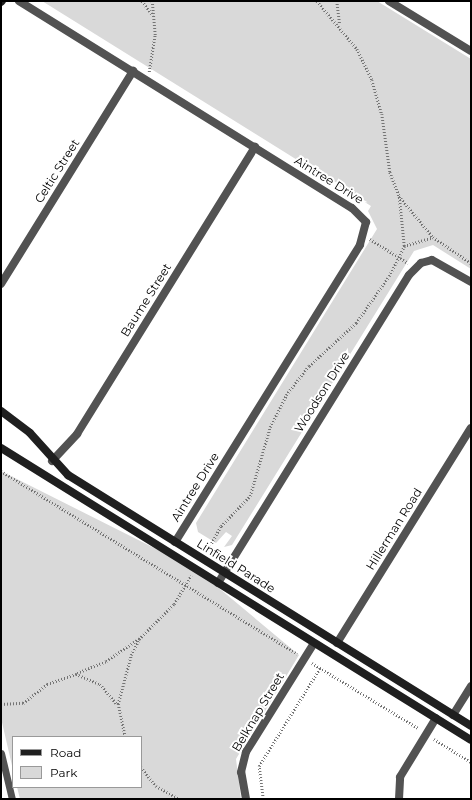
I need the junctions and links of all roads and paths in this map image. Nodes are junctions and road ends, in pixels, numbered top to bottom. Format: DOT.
graph roads {
  1 [pos="19,1"];
  2 [pos="142,1"];
  3 [pos="152,1"];
  4 [pos="317,1"];
  5 [pos="337,1"];
  6 [pos="389,1"];
  7 [pos="154,17"];
  8 [pos="341,27"];
  9 [pos="471,51"];
  10 [pos="132,71"];
  11 [pos="145,79"];
  12 [pos="255,147"];
  13 [pos="399,196"];
  14 [pos="364,235"];
  15 [pos="433,237"];
  16 [pos="404,246"];
  17 [pos="398,257"];
  18 [pos="471,263"];
  19 [pos="416,267"];
  20 [pos="471,282"];
  21 [pos="1,284"];
  22 [pos="1,411"];
  23 [pos="471,428"];
  24 [pos="1,448"];
  25 [pos="52,461"];
  26 [pos="1,471"];
  27 [pos="175,542"];
  28 [pos="203,558"];
  29 [pos="196,569"];
  30 [pos="224,572"];
  31 [pos="218,583"];
  32 [pos="186,585"];
  33 [pos="139,639"];
  34 [pos="314,642"];
  35 [pos="338,643"];
  36 [pos="304,659"];
  37 [pos="320,668"];
  38 [pos="76,674"];
  39 [pos="471,686"];
  40 [pos="1,704"];
  41 [pos="118,704"];
  42 [pos="453,715"];
  43 [pos="436,718"];
  44 [pos="471,726"];
  45 [pos="426,733"];
  46 [pos="125,736"];
  47 [pos="471,740"];
  48 [pos="1,753"];
  49 [pos="471,762"];
  50 [pos="142,768"];
  51 [pos="12,799"];
  52 [pos="179,799"];
  53 [pos="246,799"];
  54 [pos="263,799"];
  55 [pos="399,799"];
  1 -- 10 [label="street, Aintree Drive"];
  2 -- 7 [label="path"];
  3 -- 7 [label="path"];
  4 -- 8 [label="path"];
  5 -- 8 [label="path"];
  6 -- 9 [label="street"];
  7 -- 11 [label="path"];
  8 -- 13 [label="path"];
  10 -- 11 [label="street, Aintree Drive"];
  10 -- 21 [label="street, Celtic Street"];
  11 -- 12 [label="street, Aintree Drive"];
  12 -- 14 [label="street, Aintree Drive"];
  12 -- 25 [label="street, Baume Street"];
  13 -- 15 [label="path"];
  13 -- 16 [label="path"];
  14 -- 17 [label="path"];
  14 -- 27 [label="street, Aintree Drive"];
  15 -- 16 [label="path"];
  15 -- 18 [label="path"];
  16 -- 17 [label="path"];
  17 -- 19 [label="path"];
  17 -- 28 [label="path"];
  19 -- 20 [label="street"];
  19 -- 30 [label="street, Woodson Drive"];
  22 -- 25 [label="street, Linfield Parade"];
  23 -- 35 [label="street, Hillerman Road"];
  24 -- 29 [label="street, Linfield Parade"];
  25 -- 27 [label="street, Linfield Parade"];
  26 -- 32 [label="path"];
  27 -- 28 [label="street, Linfield Parade"];
  28 -- 30 [label="street, Linfield Parade"];
  29 -- 31 [label="street, Linfield Parade"];
  29 -- 32 [label="path"];
  30 -- 31 [label="street, Woodson Drive"];
  30 -- 35 [label="street, Linfield Parade"];
  31 -- 34 [label="street, Linfield Parade"];
  32 -- 33 [label="path"];
  32 -- 36 [label="path"];
  33 -- 38 [label="path"];
  33 -- 41 [label="path"];
  34 -- 36 [label="street, Belknap Street"];
  34 -- 43 [label="street, Linfield Parade"];
  35 -- 42 [label="street, Linfield Parade"];
  36 -- 37 [label="path"];
  36 -- 53 [label="street, Belknap Street"];
  37 -- 45 [label="path"];
  37 -- 54 [label="path"];
  38 -- 40 [label="path"];
  38 -- 41 [label="path"];
  39 -- 42 [label="street"];
  41 -- 46 [label="path"];
  42 -- 44 [label="street, Linfield Parade"];
  43 -- 45 [label="street"];
  43 -- 47 [label="street, Linfield Parade"];
  45 -- 49 [label="path"];
  45 -- 55 [label="street"];
  48 -- 51 [label="lane"];
  50 -- 52 [label="path"];
}
